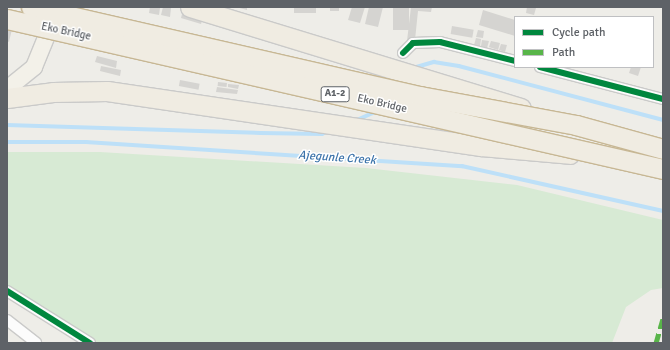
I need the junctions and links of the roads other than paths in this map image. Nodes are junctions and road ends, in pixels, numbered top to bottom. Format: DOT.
graph roads {
  1 [pos="31,7"];
  2 [pos="57,7"];
  3 [pos="190,7"];
  4 [pos="7,19"];
  5 [pos="403,53"];
  6 [pos="514,61"];
  7 [pos="544,68"];
  8 [pos="7,89"];
  9 [pos="7,98"];
  10 [pos="663,98"];
  11 [pos="576,125"];
  12 [pos="663,149"];
  13 [pos="607,157"];
  14 [pos="663,170"];
  15 [pos="7,291"];
  16 [pos="7,320"];
  17 [pos="36,343"];
  18 [pos="90,343"];
  1 -- 11 [label="highway, Eko Bridge / A1-2, bridge"];
  2 -- 8 [label="main road"];
  3 -- 11 [label="highway, bridge"];
  4 -- 13 [label="highway, Eko Bridge / A1-2, bridge"];
  5 -- 6 [label="street"];
  7 -- 10 [label="street"];
  9 -- 13 [label="highway, bridge"];
  11 -- 12 [label="highway, Eko Bridge / A1-2, bridge"];
  13 -- 14 [label="highway, Eko Bridge / A1-2, bridge"];
  15 -- 18 [label="street"];
  16 -- 17 [label="street"];
}
